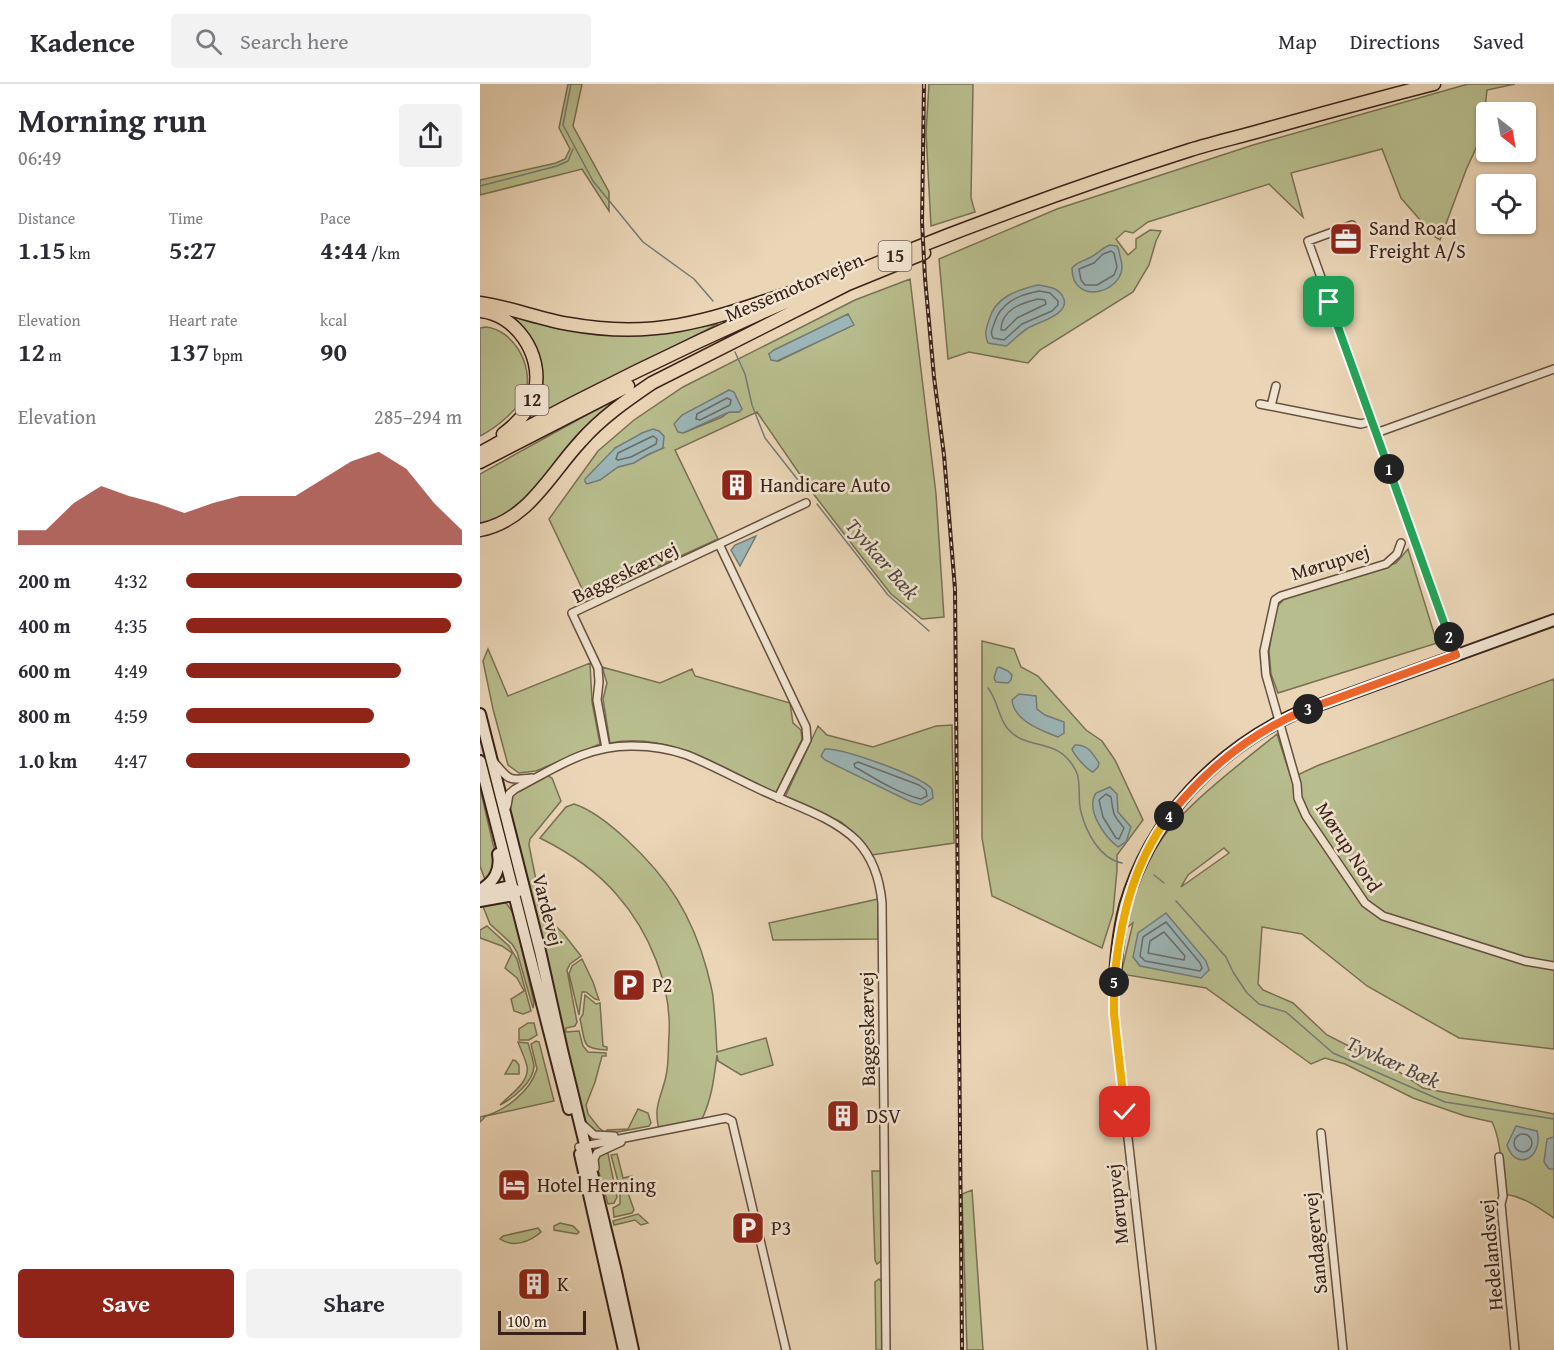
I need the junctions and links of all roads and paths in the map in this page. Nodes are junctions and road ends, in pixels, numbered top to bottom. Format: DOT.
graph roads {
  1 [pos="1434,84"];
  2 [pos="1272,128"];
  3 [pos="1352,225"];
  4 [pos="873,264"];
  5 [pos="852,282"];
  6 [pos="480,303"];
  7 [pos="480,311"];
  8 [pos="480,319"];
  9 [pos="520,334"];
  10 [pos="1554,369"];
  11 [pos="1276,386"];
  12 [pos="1260,404"];
  13 [pos="1271,406"];
  14 [pos="1372,421"];
  15 [pos="535,428"];
  16 [pos="1376,433"];
  17 [pos="480,447"];
  18 [pos="480,453"];
  19 [pos="480,462"];
  20 [pos="806,503"];
  21 [pos="480,530"];
  22 [pos="1401,543"];
  23 [pos="719,544"];
  24 [pos="1554,620"];
  25 [pos="1456,655"];
  26 [pos="480,714"];
  27 [pos="1279,722"];
  28 [pos="606,748"];
  29 [pos="485,760"];
  30 [pos="534,777"];
  31 [pos="486,784"];
  32 [pos="778,798"];
  33 [pos="511,838"];
  34 [pos="516,890"];
  35 [pos="480,891"];
  36 [pos="480,901"];
  37 [pos="1554,966"];
  38 [pos="1114,988"];
  39 [pos="578,1116"];
  40 [pos="1320,1133"];
  41 [pos="644,1135"];
  42 [pos="602,1149"];
  43 [pos="583,1150"];
  44 [pos="1499,1157"];
  45 [pos="599,1202"];
  46 [pos="624,1350"];
  47 [pos="633,1350"];
  48 [pos="786,1350"];
  49 [pos="886,1350"];
  50 [pos="1152,1350"];
  51 [pos="1343,1350"];
  52 [pos="1515,1350"];
  1 -- 2 [label="highway, Messemotorvejen / 15"];
  2 -- 4 [label="highway, Messemotorvejen / 15"];
  2 -- 5 [label="highway, Messemotorvejen / 15"];
  3 -- 14 [label="street"];
  4 -- 6 [label="highway"];
  4 -- 15 [label="highway, Messemotorvejen / 15"];
  5 -- 15 [label="highway, Messemotorvejen / 15"];
  5 -- 21 [label="highway"];
  7 -- 9 [label="highway, 12"];
  8 -- 9 [label="highway"];
  9 -- 17 [label="highway, 12"];
  10 -- 16 [label="street"];
  11 -- 13 [label="street"];
  12 -- 13 [label="street"];
  13 -- 14 [label="street"];
  14 -- 16 [label="street"];
  15 -- 18 [label="highway, Messemotorvejen / 15"];
  15 -- 19 [label="highway, Messemotorvejen / 15"];
  16 -- 25 [label="street"];
  20 -- 23 [label="street, Baggeskærvej"];
  22 -- 27 [label="street, Mørupvej"];
  23 -- 28 [label="street, Baggeskærvej"];
  23 -- 32 [label="street"];
  24 -- 25 [label="street, Mørupvej"];
  25 -- 27 [label="street, Mørupvej"];
  26 -- 29 [label="street, Vardevej"];
  27 -- 37 [label="street, Mørup Nord"];
  27 -- 38 [label="street, Mørupvej"];
  28 -- 30 [label="street, Baggeskærvej"];
  28 -- 32 [label="street, Baggeskærvej"];
  29 -- 30 [label="street"];
  29 -- 31 [label="street, Vardevej"];
  29 -- 33 [label="street, Vardevej"];
  30 -- 33 [label="street, Baggeskærvej"];
  31 -- 34 [label="street, Vardevej"];
  31 -- 35 [label="street"];
  32 -- 49 [label="street, Baggeskærvej"];
  33 -- 34 [label="street, Vardevej"];
  34 -- 35 [label="street"];
  34 -- 36 [label="street"];
  34 -- 39 [label="street, Vardevej"];
  34 -- 43 [label="street, Vardevej"];
  38 -- 50 [label="street, Mørupvej"];
  39 -- 41 [label="street"];
  39 -- 43 [label="street, Vardevej"];
  40 -- 51 [label="street, Sandagervej"];
  41 -- 42 [label="street"];
  41 -- 43 [label="street"];
  41 -- 48 [label="street"];
  42 -- 43 [label="street"];
  42 -- 45 [label="street, Vardevej"];
  43 -- 45 [label="street, Vardevej"];
  43 -- 46 [label="street, Vardevej"];
  44 -- 52 [label="street, Hedelandsvej"];
  45 -- 47 [label="street, Vardevej"];
}
